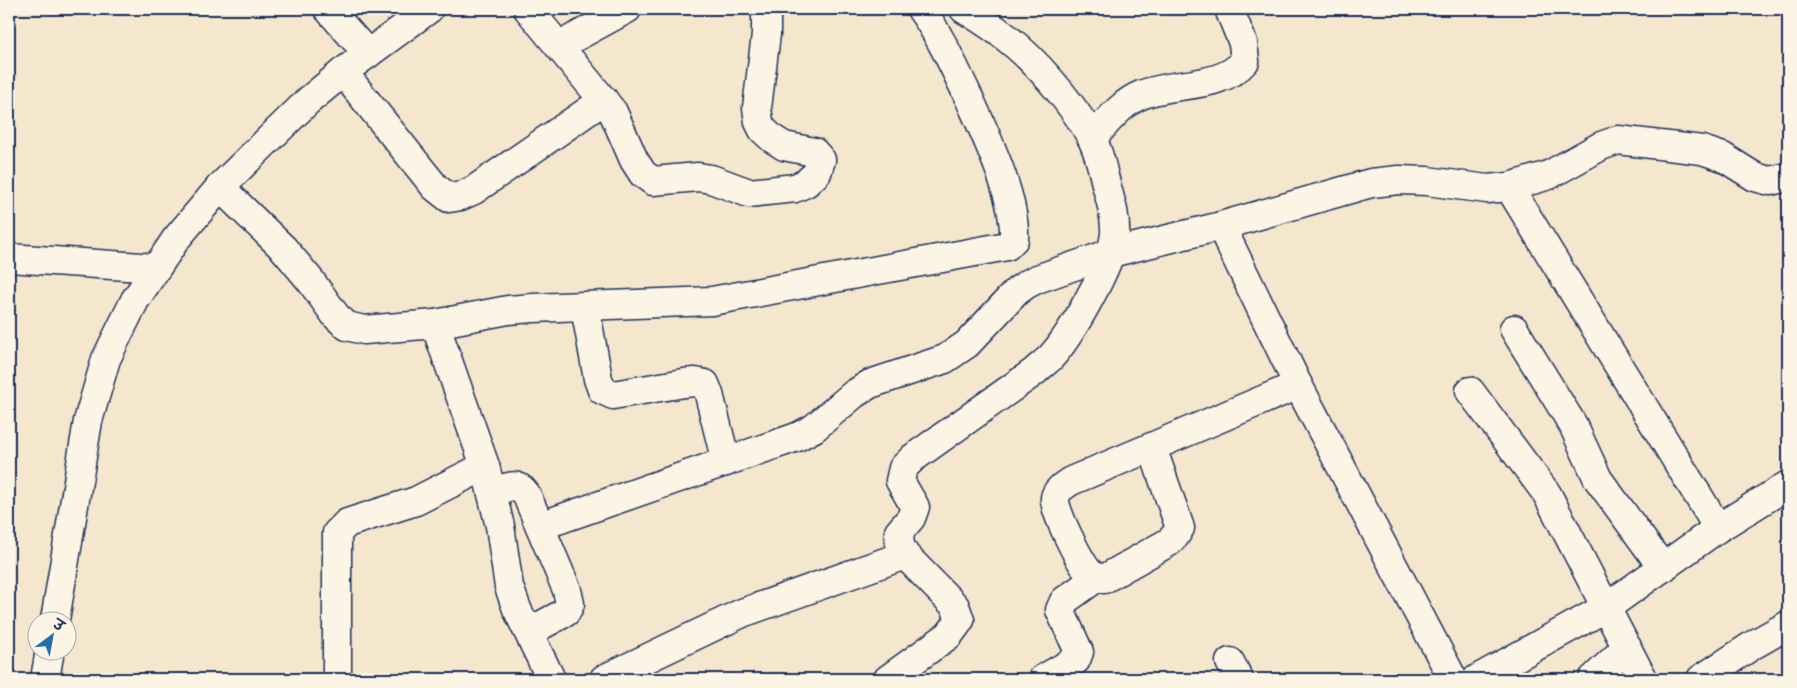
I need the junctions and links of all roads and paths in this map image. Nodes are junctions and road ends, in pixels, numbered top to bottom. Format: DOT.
graph roads {
  1 [pos="328,9"];
  2 [pos="429,9"];
  3 [pos="528,9"];
  4 [pos="627,9"];
  5 [pos="766,9"];
  6 [pos="921,9"];
  7 [pos="964,9"];
  8 [pos="1229,9"];
  9 [pos="559,46"];
  10 [pos="368,54"];
  11 [pos="343,72"];
  12 [pos="604,100"];
  13 [pos="1092,138"];
  14 [pos="1788,177"];
  15 [pos="220,187"];
  16 [pos="1509,187"];
  17 [pos="1221,226"];
  18 [pos="1014,239"];
  19 [pos="1111,253"];
  20 [pos="9,258"];
  21 [pos="156,268"];
  22 [pos="1026,284"];
  23 [pos="585,306"];
  24 [pos="434,324"];
  25 [pos="1514,329"];
  26 [pos="1298,385"];
  27 [pos="1470,391"];
  28 [pos="1152,447"];
  29 [pos="726,462"];
  30 [pos="485,466"];
  31 [pos="1788,485"];
  32 [pos="492,493"];
  33 [pos="540,526"];
  34 [pos="1718,528"];
  35 [pos="905,555"];
  36 [pos="1663,568"];
  37 [pos="1096,578"];
  38 [pos="1607,607"];
  39 [pos="57,610"];
  40 [pos="1788,625"];
  41 [pos="528,632"];
  42 [pos="1627,647"];
  43 [pos="49,660"];
  44 [pos="46,679"];
  45 [pos="337,679"];
  46 [pos="552,679"];
  47 [pos="604,679"];
  48 [pos="888,679"];
  49 [pos="1043,679"];
  50 [pos="1453,679"];
  51 [pos="1477,679"];
  52 [pos="1594,679"];
  53 [pos="1643,679"];
  54 [pos="1701,679"];
  1 -- 10 [label="street"];
  2 -- 10 [label="street"];
  3 -- 9 [label="street"];
  4 -- 9 [label="street"];
  5 -- 12 [label="street"];
  6 -- 18 [label="street"];
  7 -- 13 [label="street"];
  8 -- 13 [label="street"];
  9 -- 12 [label="street"];
  10 -- 11 [label="street"];
  11 -- 12 [label="street"];
  11 -- 15 [label="street"];
  13 -- 19 [label="street"];
  14 -- 16 [label="street"];
  15 -- 21 [label="street"];
  15 -- 24 [label="street"];
  16 -- 17 [label="street"];
  16 -- 34 [label="street"];
  17 -- 19 [label="street"];
  17 -- 26 [label="street"];
  18 -- 22 [label="street"];
  18 -- 23 [label="street"];
  19 -- 22 [label="street"];
  19 -- 35 [label="street"];
  20 -- 21 [label="street"];
  21 -- 39 [label="street"];
  22 -- 29 [label="street"];
  23 -- 24 [label="street"];
  23 -- 29 [label="street"];
  24 -- 30 [label="street"];
  25 -- 36 [label="street"];
  26 -- 28 [label="street"];
  26 -- 50 [label="street"];
  27 -- 38 [label="street"];
  28 -- 37 [label="street"];
  28 -- 37 [label="street"];
  29 -- 33 [label="street"];
  30 -- 32 [label="street"];
  30 -- 45 [label="street"];
  31 -- 34 [label="street"];
  32 -- 33 [label="street"];
  32 -- 41 [label="street"];
  33 -- 41 [label="street"];
  34 -- 36 [label="street"];
  35 -- 47 [label="street"];
  35 -- 48 [label="street"];
  36 -- 38 [label="street"];
  37 -- 49 [label="street"];
  38 -- 42 [label="street"];
  38 -- 51 [label="street"];
  40 -- 54 [label="street"];
  41 -- 46 [label="street"];
  42 -- 52 [label="street"];
  42 -- 53 [label="street"];
  43 -- 44 [label="street"];
}
